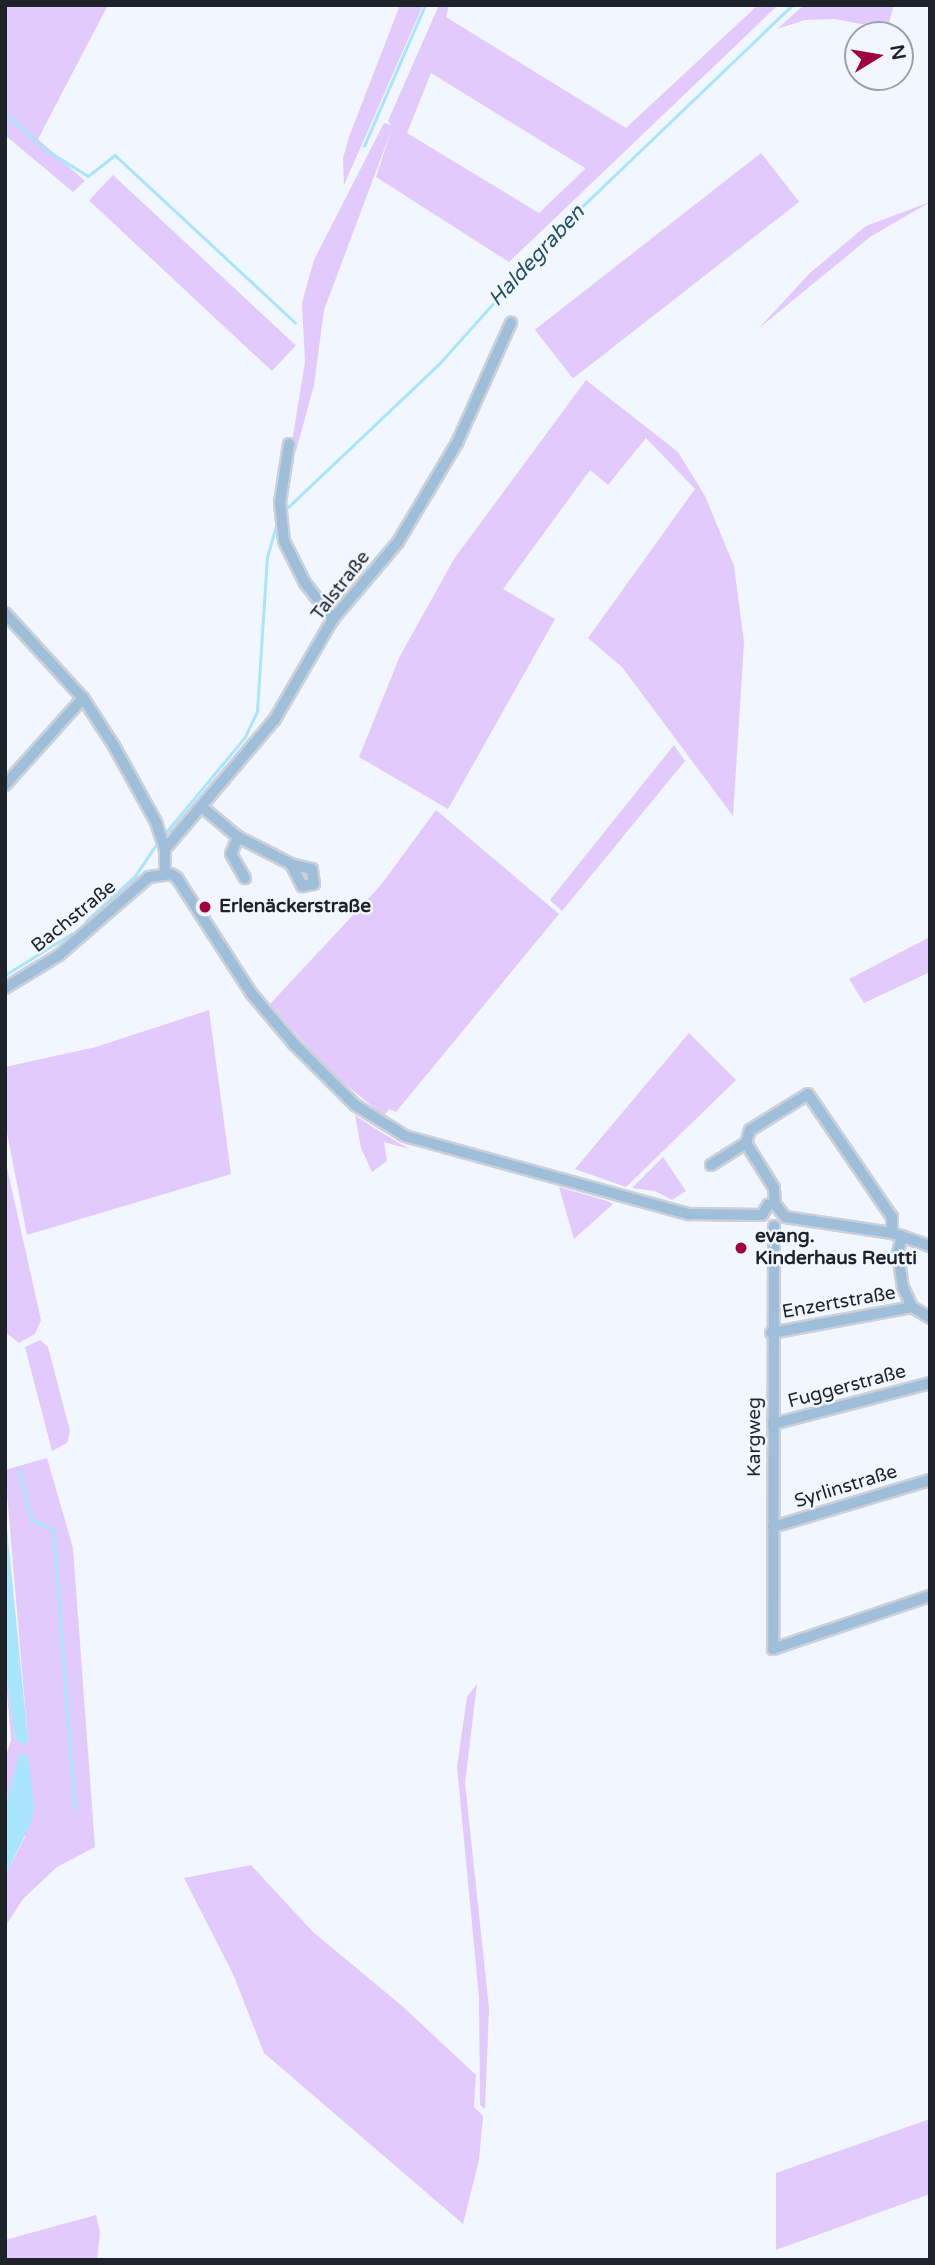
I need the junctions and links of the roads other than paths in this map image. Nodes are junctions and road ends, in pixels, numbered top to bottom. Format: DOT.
graph roads {
  1 [pos="511,323"];
  2 [pos="289,444"];
  3 [pos="5,613"];
  4 [pos="333,619"];
  5 [pos="83,698"];
  6 [pos="5,785"];
  7 [pos="202,807"];
  8 [pos="238,837"];
  9 [pos="164,849"];
  10 [pos="291,864"];
  11 [pos="165,873"];
  12 [pos="245,878"];
  13 [pos="5,988"];
  14 [pos="746,1143"];
  15 [pos="711,1165"];
  16 [pos="775,1204"];
  17 [pos="762,1215"];
  18 [pos="785,1217"];
  19 [pos="774,1226"];
  20 [pos="897,1235"];
  21 [pos="930,1246"];
  22 [pos="912,1307"];
  23 [pos="930,1318"];
  24 [pos="771,1333"];
  25 [pos="930,1382"];
  26 [pos="773,1424"];
  27 [pos="930,1480"];
  28 [pos="772,1527"];
  29 [pos="930,1596"];
  1 -- 4 [label="street, Talstraße"];
  2 -- 4 [label="street"];
  3 -- 5 [label="street"];
  4 -- 7 [label="street, Talstraße"];
  5 -- 6 [label="street"];
  5 -- 9 [label="street"];
  7 -- 8 [label="street"];
  7 -- 9 [label="street, Talstraße"];
  8 -- 10 [label="street"];
  8 -- 12 [label="street"];
  9 -- 11 [label="street"];
  11 -- 13 [label="street, Bachstraße"];
  11 -- 17 [label="street"];
  14 -- 15 [label="street"];
  14 -- 16 [label="street"];
  14 -- 20 [label="street"];
  16 -- 17 [label="street"];
  16 -- 18 [label="street"];
  17 -- 19 [label="street"];
  18 -- 19 [label="street"];
  18 -- 20 [label="street"];
  19 -- 24 [label="street, Kargweg"];
  20 -- 21 [label="street"];
  20 -- 22 [label="street"];
  22 -- 23 [label="street"];
  22 -- 24 [label="street, Enzertstraße"];
  24 -- 26 [label="street, Kargweg"];
  25 -- 26 [label="street, Fuggerstraße"];
  26 -- 28 [label="street, Kargweg"];
  27 -- 28 [label="street, Syrlinstraße"];
  28 -- 29 [label="street, Kargweg"];
}
